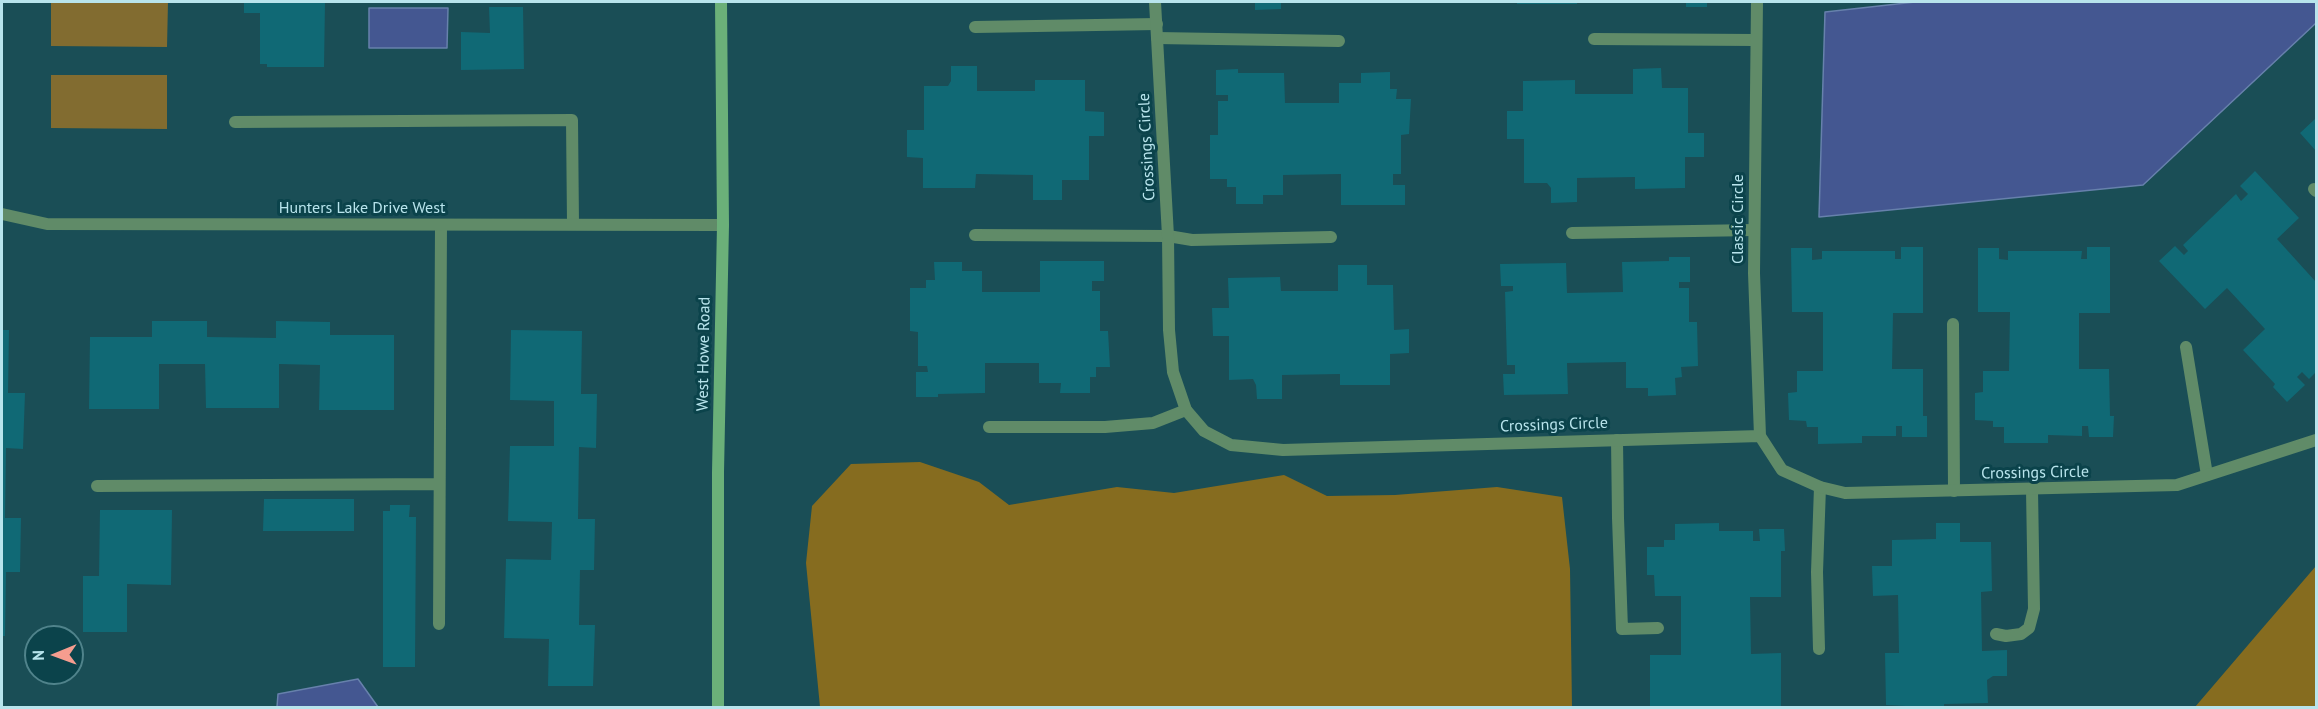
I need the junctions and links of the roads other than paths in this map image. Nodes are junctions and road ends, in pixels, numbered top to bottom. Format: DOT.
graph roads {
  1 [pos="721,2"];
  2 [pos="1155,2"];
  3 [pos="1757,2"];
  4 [pos="1157,24"];
  5 [pos="975,27"];
  6 [pos="1157,38"];
  7 [pos="1594,39"];
  8 [pos="1755,40"];
  9 [pos="1339,41"];
  10 [pos="235,122"];
  11 [pos="2,214"];
  12 [pos="573,224"];
  13 [pos="441,225"];
  14 [pos="723,225"];
  15 [pos="1754,230"];
  16 [pos="1572,233"];
  17 [pos="975,235"];
  18 [pos="1168,236"];
  19 [pos="1331,237"];
  20 [pos="1953,324"];
  21 [pos="2186,346"];
  22 [pos="1186,410"];
  23 [pos="989,427"];
  24 [pos="1760,436"];
  25 [pos="1617,440"];
  26 [pos="2316,440"];
  27 [pos="2207,475"];
  28 [pos="439,484"];
  29 [pos="97,486"];
  30 [pos="1820,487"];
  31 [pos="2032,490"];
  32 [pos="1954,491"];
  33 [pos="439,624"];
  34 [pos="1658,628"];
  35 [pos="1996,634"];
  36 [pos="1819,649"];
  37 [pos="718,708"];
  1 -- 14 [label="main road, West Howe Road"];
  2 -- 4 [label="street, Crossings Circle"];
  3 -- 8 [label="street, Classic Circle"];
  4 -- 5 [label="street"];
  4 -- 6 [label="street, Crossings Circle"];
  6 -- 9 [label="street"];
  6 -- 18 [label="street, Crossings Circle"];
  7 -- 8 [label="street"];
  8 -- 15 [label="street, Classic Circle"];
  10 -- 12 [label="street"];
  11 -- 13 [label="street, Hunters Lake Drive West"];
  12 -- 13 [label="street, Hunters Lake Drive West"];
  12 -- 14 [label="street, Hunters Lake Drive West"];
  13 -- 28 [label="street"];
  14 -- 37 [label="main road, West Howe Road"];
  15 -- 16 [label="street"];
  15 -- 24 [label="street, Classic Circle"];
  17 -- 18 [label="street"];
  18 -- 19 [label="street"];
  18 -- 22 [label="street, Crossings Circle"];
  20 -- 32 [label="street"];
  21 -- 27 [label="street"];
  22 -- 23 [label="street"];
  22 -- 25 [label="street, Crossings Circle"];
  24 -- 25 [label="street, Crossings Circle"];
  24 -- 30 [label="street, Crossings Circle"];
  25 -- 34 [label="street"];
  26 -- 27 [label="street, Crossings Circle"];
  27 -- 31 [label="street, Crossings Circle"];
  28 -- 29 [label="street"];
  28 -- 33 [label="street"];
  30 -- 32 [label="street, Crossings Circle"];
  30 -- 36 [label="street"];
  31 -- 32 [label="street, Crossings Circle"];
  31 -- 35 [label="street"];
}
